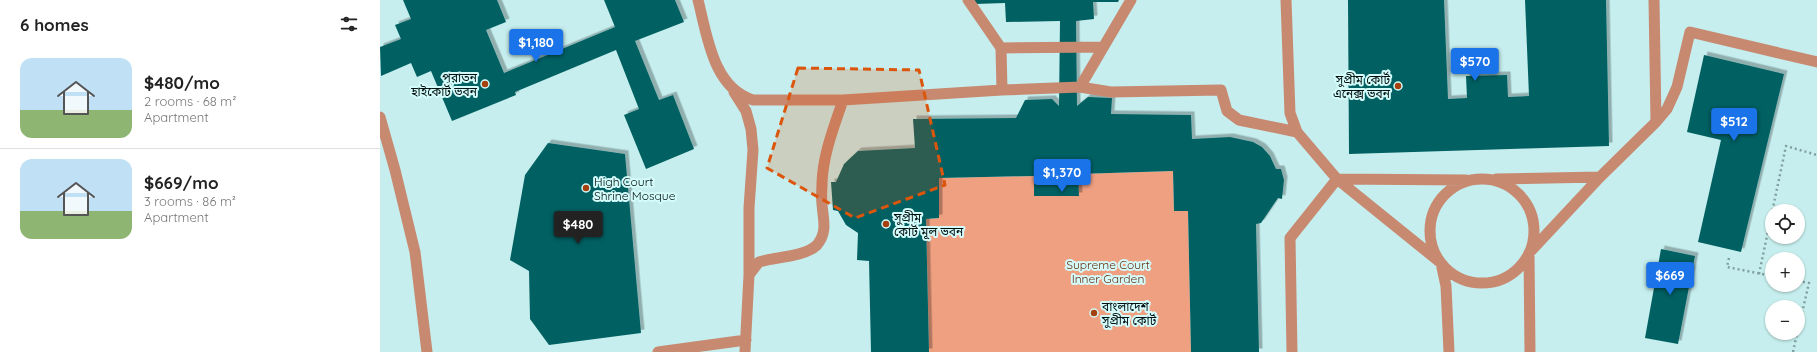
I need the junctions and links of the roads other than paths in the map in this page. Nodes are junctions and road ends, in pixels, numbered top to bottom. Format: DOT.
graph roads {
  1 [pos="698,0"];
  2 [pos="968,0"];
  3 [pos="1131,0"];
  4 [pos="1286,0"];
  5 [pos="1654,0"];
  6 [pos="1102,47"];
  7 [pos="1001,48"];
  8 [pos="1817,62"];
  9 [pos="1080,87"];
  10 [pos="731,88"];
  11 [pos="1002,90"];
  12 [pos="843,100"];
  13 [pos="380,117"];
  14 [pos="1656,122"];
  15 [pos="1297,132"];
  16 [pos="1600,176"];
  17 [pos="1337,179"];
  18 [pos="1488,179"];
  19 [pos="1470,180"];
  20 [pos="1529,253"];
  21 [pos="1441,263"];
  22 [pos="749,276"];
  23 [pos="746,340"];
  24 [pos="427,352"];
  25 [pos="658,352"];
  26 [pos="745,352"];
  27 [pos="1292,352"];
  28 [pos="1449,352"];
  29 [pos="1530,352"];
  1 -- 10 [label="lane"];
  2 -- 7 [label="lane"];
  3 -- 6 [label="lane"];
  4 -- 15 [label="lane"];
  5 -- 14 [label="lane"];
  6 -- 7 [label="lane"];
  6 -- 9 [label="lane"];
  7 -- 11 [label="lane"];
  8 -- 14 [label="lane"];
  9 -- 11 [label="lane"];
  9 -- 15 [label="lane"];
  10 -- 12 [label="lane"];
  10 -- 22 [label="lane"];
  11 -- 12 [label="lane"];
  12 -- 22 [label="lane"];
  13 -- 24 [label="lane"];
  14 -- 16 [label="lane"];
  15 -- 17 [label="lane"];
  16 -- 18 [label="lane"];
  16 -- 20 [label="lane"];
  17 -- 19 [label="lane"];
  17 -- 21 [label="lane"];
  17 -- 27 [label="lane"];
  18 -- 19 [label="lane"];
  18 -- 20 [label="lane"];
  19 -- 21 [label="lane"];
  20 -- 21 [label="lane"];
  20 -- 29 [label="lane"];
  21 -- 28 [label="lane"];
  22 -- 23 [label="lane"];
  23 -- 25 [label="lane"];
  23 -- 26 [label="lane"];
}
